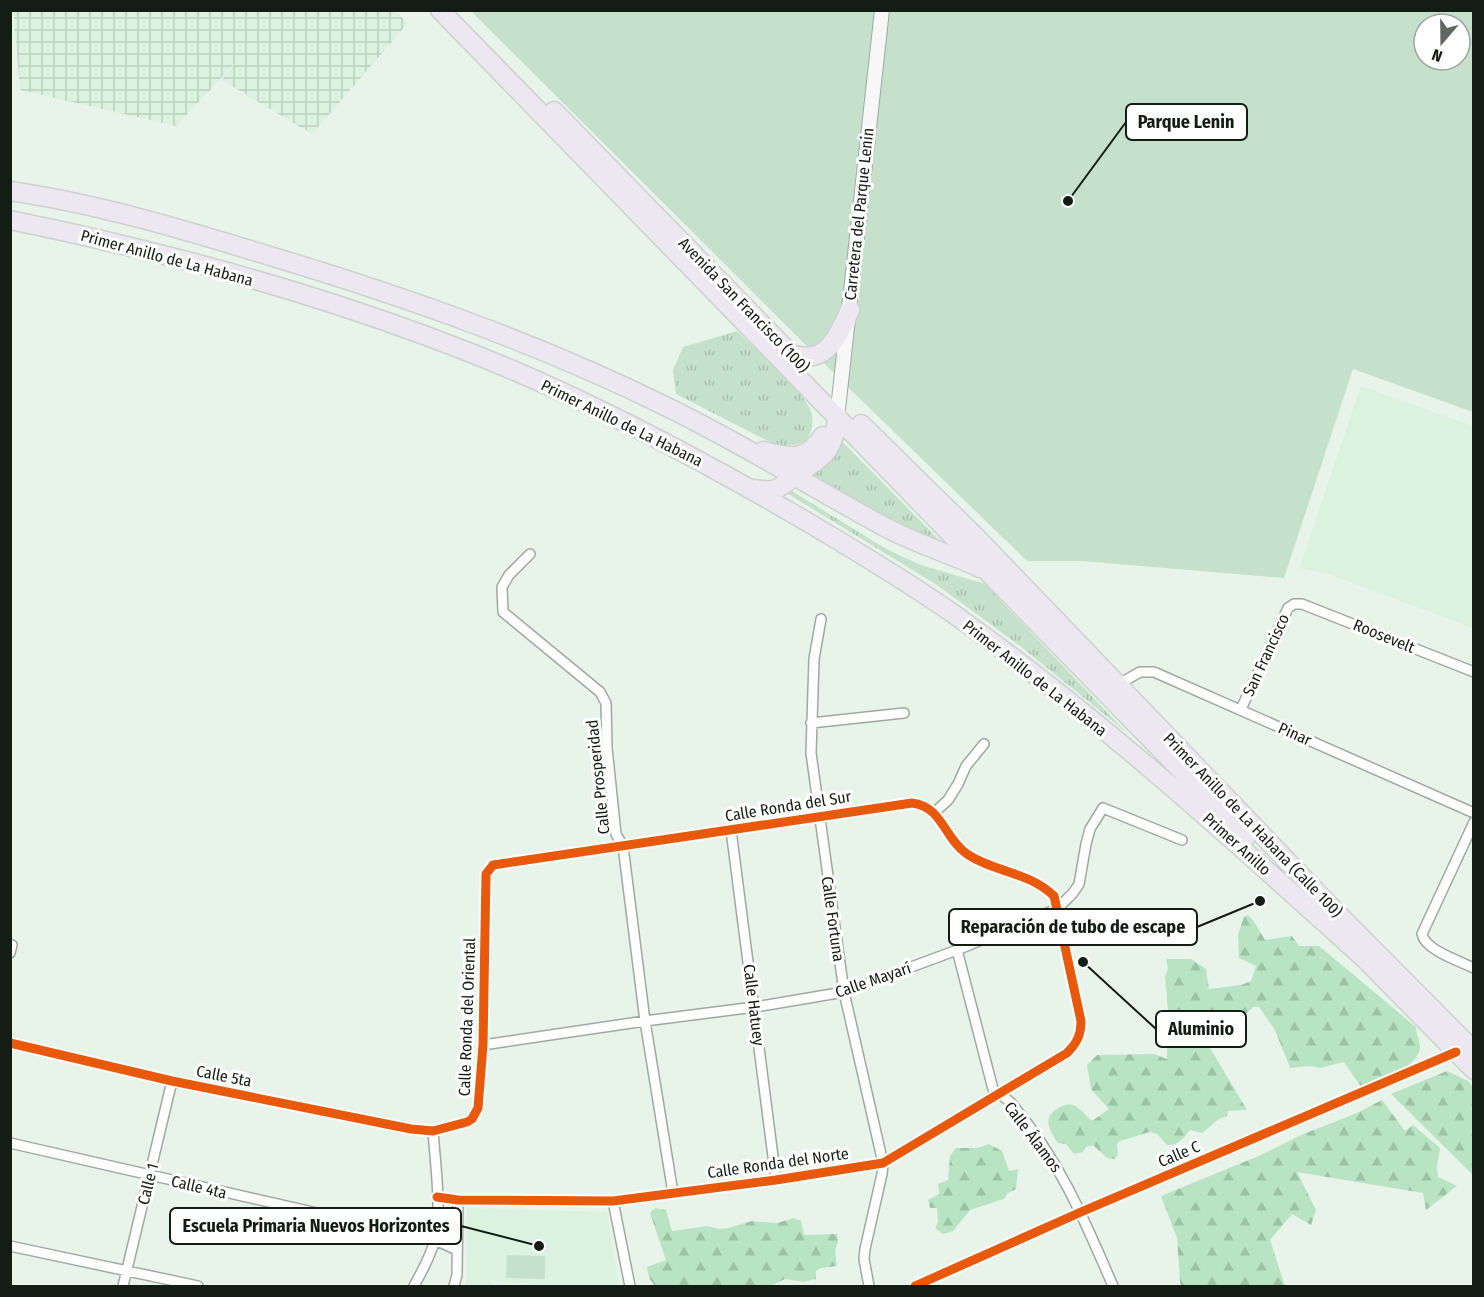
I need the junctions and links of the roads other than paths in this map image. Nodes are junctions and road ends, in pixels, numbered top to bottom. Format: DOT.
graph roads {
  1 [pos="440,10"];
  2 [pos="457,10"];
  3 [pos="882,10"];
  4 [pos="10,191"];
  5 [pos="10,220"];
  6 [pos="850,310"];
  7 [pos="789,360"];
  8 [pos="839,411"];
  9 [pos="821,438"];
  10 [pos="744,447"];
  11 [pos="796,476"];
  12 [pos="750,488"];
  13 [pos="530,554"];
  14 [pos="987,572"];
  15 [pos="1033,597"];
  16 [pos="1294,604"];
  17 [pos="821,619"];
  18 [pos="1473,672"];
  19 [pos="1117,685"];
  20 [pos="1241,709"];
  21 [pos="904,713"];
  22 [pos="811,723"];
  23 [pos="984,744"];
  24 [pos="1161,778"];
  25 [pos="935,812"];
  26 [pos="1473,813"];
  27 [pos="819,816"];
  28 [pos="1473,822"];
  29 [pos="731,830"];
  30 [pos="1182,840"];
  31 [pos="623,846"];
  32 [pos="486,874"];
  33 [pos="1057,909"];
  34 [pos="957,950"];
  35 [pos="1365,959"];
  36 [pos="1473,968"];
  37 [pos="844,992"];
  38 [pos="755,1007"];
  39 [pos="645,1021"];
  40 [pos="10,1043"];
  41 [pos="483,1045"];
  42 [pos="1465,1051"];
  43 [pos="1473,1070"];
  44 [pos="172,1081"];
  45 [pos="998,1094"];
  46 [pos="433,1131"];
  47 [pos="10,1143"];
  48 [pos="883,1163"];
  49 [pos="150,1176"];
  50 [pos="776,1180"];
  51 [pos="673,1193"];
  52 [pos="437,1197"];
  53 [pos="458,1200"];
  54 [pos="613,1202"];
  55 [pos="1081,1212"];
  56 [pos="435,1240"];
  57 [pos="10,1246"];
  58 [pos="457,1250"];
  59 [pos="127,1270"];
  60 [pos="123,1287"];
  61 [pos="198,1287"];
  62 [pos="414,1287"];
  63 [pos="454,1287"];
  64 [pos="630,1287"];
  65 [pos="869,1287"];
  66 [pos="915,1287"];
  67 [pos="1113,1287"];
  1 -- 7 [label="highway, Avenida San Francisco (100)"];
  2 -- 7 [label="highway, Avenida San Francisco (100)"];
  3 -- 6 [label="street, Carretera del Parque Lenin"];
  4 -- 10 [label="highway, Primer Anillo de La Habana"];
  5 -- 12 [label="highway, Primer Anillo de La Habana"];
  6 -- 7 [label="highway"];
  6 -- 8 [label="street, Carretera del Parque Lenin"];
  7 -- 8 [label="highway, Avenida San Francisco (100)"];
  7 -- 9 [label="highway"];
  8 -- 9 [label="highway"];
  8 -- 11 [label="highway"];
  8 -- 14 [label="highway, Avenida San Francisco (100)"];
  8 -- 15 [label="highway, Avenida San Francisco (100)"];
  9 -- 10 [label="highway"];
  10 -- 11 [label="highway"];
  11 -- 12 [label="highway"];
  11 -- 14 [label="highway"];
  12 -- 24 [label="highway, Primer Anillo de La Habana"];
  13 -- 31 [label="street, Calle Prosperidad"];
  14 -- 15 [label="highway"];
  14 -- 35 [label="highway, Avenida San Francisco (100)"];
  15 -- 19 [label="highway, Primer Anillo de La Habana (Calle 100)"];
  16 -- 18 [label="street, Roosevelt"];
  16 -- 20 [label="street, San Francisco"];
  17 -- 22 [label="street, Calle Fortuna"];
  19 -- 20 [label="street, Pinar"];
  19 -- 42 [label="highway, Primer Anillo de La Habana (Calle 100)"];
  20 -- 26 [label="street, Pinar"];
  21 -- 22 [label="street"];
  22 -- 27 [label="street, Calle Fortuna"];
  23 -- 25 [label="street"];
  24 -- 35 [label="highway, Primer Anillo"];
  25 -- 27 [label="street, Calle Ronda del Sur"];
  25 -- 33 [label="street"];
  27 -- 29 [label="street, Calle Ronda del Sur"];
  27 -- 37 [label="street, Calle Fortuna"];
  28 -- 36 [label="street"];
  29 -- 31 [label="street, Calle Ronda del Sur"];
  29 -- 38 [label="street, Calle Hatuey"];
  30 -- 33 [label="street, Calle Mayarí"];
  31 -- 32 [label="street, Calle Ronda del Sur"];
  31 -- 39 [label="street, Calle Prosperidad"];
  32 -- 41 [label="street, Calle Ronda del Oriental"];
  33 -- 34 [label="street, Calle Mayarí"];
  33 -- 45 [label="street, Calle Ronda del Norte"];
  34 -- 37 [label="street, Calle Mayarí"];
  34 -- 45 [label="street, Calle Álamos"];
  35 -- 42 [label="highway, Primer Anillo de La Habana (Calle 100)"];
  37 -- 38 [label="street, Calle Mayarí"];
  37 -- 48 [label="street, Calle Fortuna"];
  38 -- 39 [label="street, Calle Mayarí"];
  38 -- 50 [label="street, Calle Hatuey"];
  39 -- 41 [label="street, Calle Mayarí"];
  39 -- 51 [label="street, Calle Prosperidad"];
  40 -- 44 [label="street, Calle 5ta"];
  41 -- 46 [label="street, Calle Ronda del Oriental"];
  42 -- 43 [label="highway, Primer Anillo de La Habana (Calle 100)"];
  42 -- 55 [label="street, Calle C"];
  44 -- 46 [label="street, Calle 5ta"];
  44 -- 49 [label="street, Calle 1"];
  45 -- 48 [label="street, Calle Ronda del Norte"];
  45 -- 55 [label="street, Calle Álamos"];
  46 -- 52 [label="street"];
  47 -- 49 [label="street, Calle 4ta"];
  48 -- 50 [label="street, Calle Ronda del Norte"];
  48 -- 65 [label="street, Calle Fortuna"];
  49 -- 56 [label="street, Calle 4ta"];
  49 -- 59 [label="street, Calle 1"];
  50 -- 51 [label="street, Calle Ronda del Norte"];
  51 -- 54 [label="street, Calle Ronda del Norte"];
  52 -- 53 [label="street, Calle Ronda del Norte"];
  52 -- 56 [label="street"];
  53 -- 54 [label="street, Calle Ronda del Norte"];
  53 -- 58 [label="street"];
  54 -- 64 [label="street"];
  55 -- 66 [label="street, Calle C"];
  55 -- 67 [label="street, Calle Álamos"];
  56 -- 58 [label="street, Calle 4ta"];
  56 -- 62 [label="street"];
  57 -- 59 [label="street"];
  58 -- 63 [label="street"];
  59 -- 60 [label="street, Calle 1"];
  59 -- 61 [label="street"];
}
